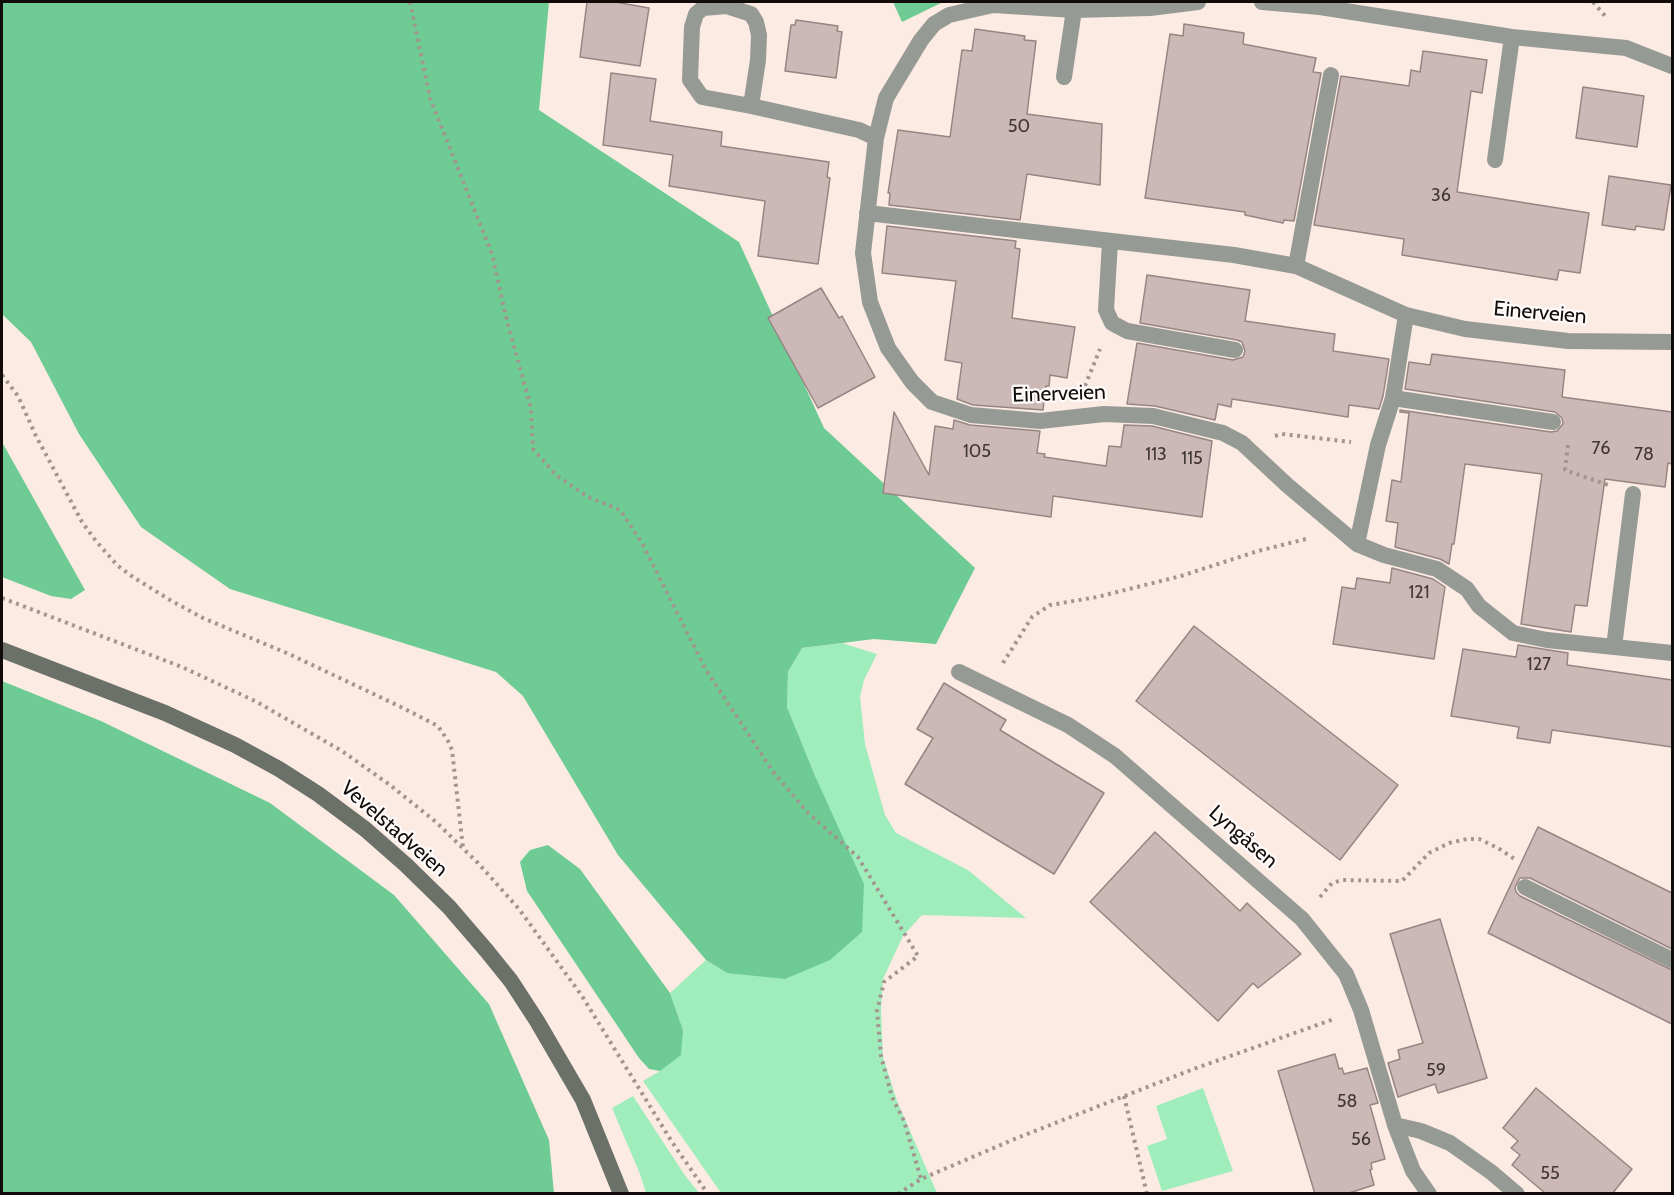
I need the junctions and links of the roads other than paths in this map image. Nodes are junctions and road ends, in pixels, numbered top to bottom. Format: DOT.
graph roads {
  1 [pos="1198,2"];
  2 [pos="1262,2"];
  3 [pos="1074,10"];
  4 [pos="1512,37"];
  5 [pos="1672,66"];
  6 [pos="1331,75"];
  7 [pos="1064,77"];
  8 [pos="751,106"];
  9 [pos="876,138"];
  10 [pos="1495,160"];
  11 [pos="867,213"];
  12 [pos="1110,242"];
  13 [pos="1296,266"];
  14 [pos="1406,315"];
  15 [pos="1672,342"];
  16 [pos="1235,350"];
  17 [pos="1393,398"];
  18 [pos="1553,422"];
  19 [pos="1632,494"];
  20 [pos="1357,544"];
  21 [pos="1614,647"];
  22 [pos="2,650"];
  23 [pos="1672,653"];
  24 [pos="959,672"];
  25 [pos="1525,886"];
  26 [pos="1672,960"];
  27 [pos="1395,1125"];
  28 [pos="621,1194"];
  29 [pos="1429,1194"];
  30 [pos="1517,1194"];
  1 -- 3 [label="street, Einerveien"];
  2 -- 4 [label="street"];
  3 -- 7 [label="street"];
  3 -- 9 [label="street, Einerveien"];
  4 -- 5 [label="street"];
  4 -- 10 [label="street"];
  6 -- 13 [label="street"];
  8 -- 8 [label="street"];
  8 -- 9 [label="street"];
  9 -- 11 [label="street, Einerveien"];
  11 -- 12 [label="street, Einerveien"];
  11 -- 20 [label="street, Einerveien"];
  12 -- 13 [label="street, Einerveien"];
  12 -- 16 [label="street"];
  13 -- 14 [label="street, Einerveien"];
  14 -- 15 [label="street, Einerveien"];
  14 -- 17 [label="street"];
  17 -- 18 [label="street"];
  17 -- 20 [label="street"];
  19 -- 21 [label="street"];
  20 -- 21 [label="street, Einerveien"];
  21 -- 23 [label="street, Einerveien"];
  22 -- 28 [label="main road, Vevelstadveien"];
  24 -- 27 [label="street, Lyngåsen"];
  25 -- 26 [label="street"];
  27 -- 29 [label="street, Lyngåsen"];
  27 -- 30 [label="street"];
}
